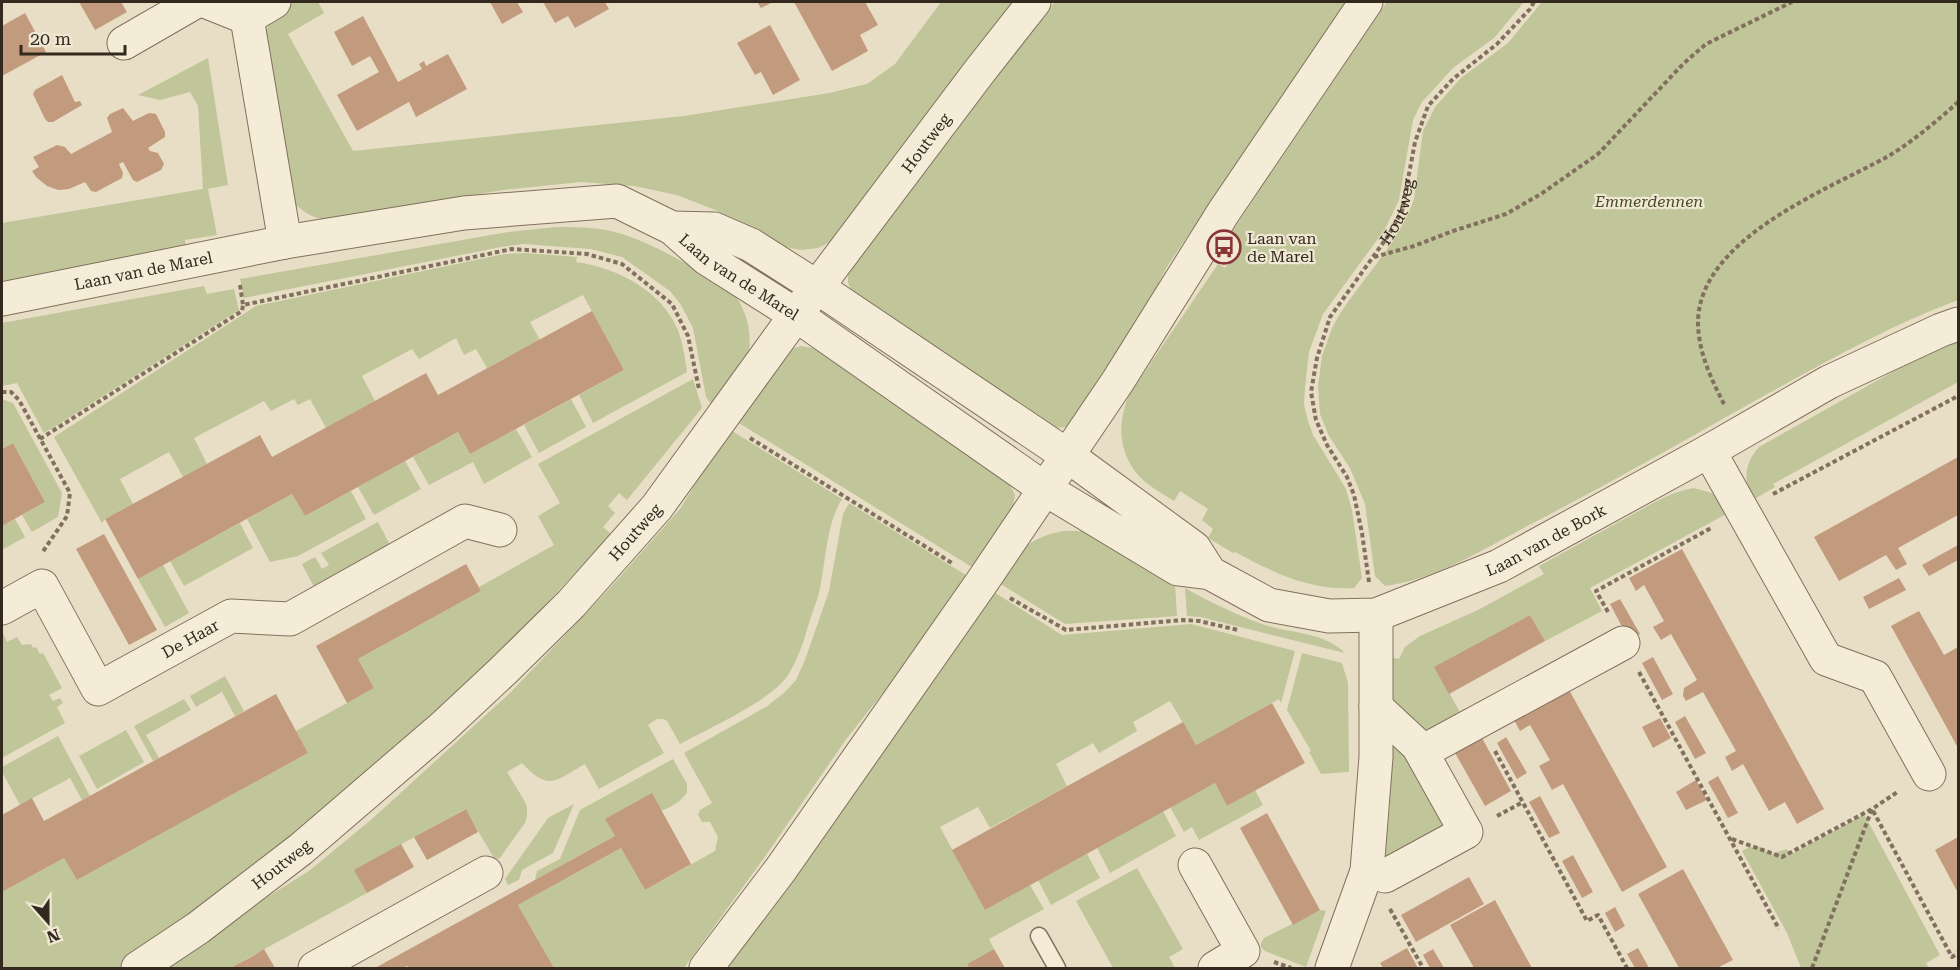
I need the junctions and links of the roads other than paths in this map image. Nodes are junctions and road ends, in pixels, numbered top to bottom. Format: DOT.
graph roads {
  1 [pos="195,2"];
  2 [pos="207,2"];
  3 [pos="1034,2"];
  4 [pos="1366,2"];
  5 [pos="261,10"];
  6 [pos="124,43"];
  7 [pos="672,228"];
  8 [pos="285,242"];
  9 [pos="817,287"];
  10 [pos="2,299"];
  11 [pos="796,315"];
  12 [pos="1959,324"];
  13 [pos="1709,452"];
  14 [pos="1068,456"];
  15 [pos="1045,489"];
  16 [pos="500,530"];
  17 [pos="1210,573"];
  18 [pos="2,608"];
  19 [pos="1376,615"];
  20 [pos="1623,643"];
  21 [pos="1376,707"];
  22 [pos="1422,752"];
  23 [pos="1929,774"];
  24 [pos="1195,865"];
  25 [pos="486,873"];
  26 [pos="1376,874"];
  27 [pos="1039,936"];
  28 [pos="1332,968"];
  29 [pos="138,969"];
  30 [pos="315,969"];
  31 [pos="706,969"];
  32 [pos="1057,969"];
  33 [pos="1215,969"];
  1 -- 6 [label="street"];
  2 -- 5 [label="street"];
  3 -- 9 [label="street, Houtweg"];
  4 -- 14 [label="street"];
  5 -- 8 [label="street"];
  7 -- 8 [label="street, Laan van de Marel"];
  7 -- 9 [label="street, Laan van de Marel"];
  7 -- 11 [label="street, Laan van de Marel"];
  8 -- 10 [label="street, Laan van de Marel"];
  9 -- 11 [label="street, Houtweg"];
  9 -- 14 [label="street, Laan van de Marel"];
  11 -- 15 [label="street, Laan van de Marel"];
  11 -- 29 [label="street, Houtweg"];
  12 -- 13 [label="street, Laan van de Bork"];
  13 -- 19 [label="street, Laan van de Bork"];
  13 -- 23 [label="street"];
  14 -- 15 [label="street"];
  14 -- 17 [label="street, Laan van de Bork"];
  15 -- 17 [label="street, Laan van de Bork"];
  15 -- 31 [label="street"];
  16 -- 18 [label="street, De Haar"];
  17 -- 19 [label="street, Laan van de Bork"];
  19 -- 21 [label="street"];
  20 -- 22 [label="street"];
  21 -- 22 [label="street"];
  21 -- 26 [label="street"];
  22 -- 26 [label="street"];
  24 -- 33 [label="street"];
  25 -- 30 [label="street"];
  26 -- 28 [label="street"];
  27 -- 32 [label="lane"];
}
